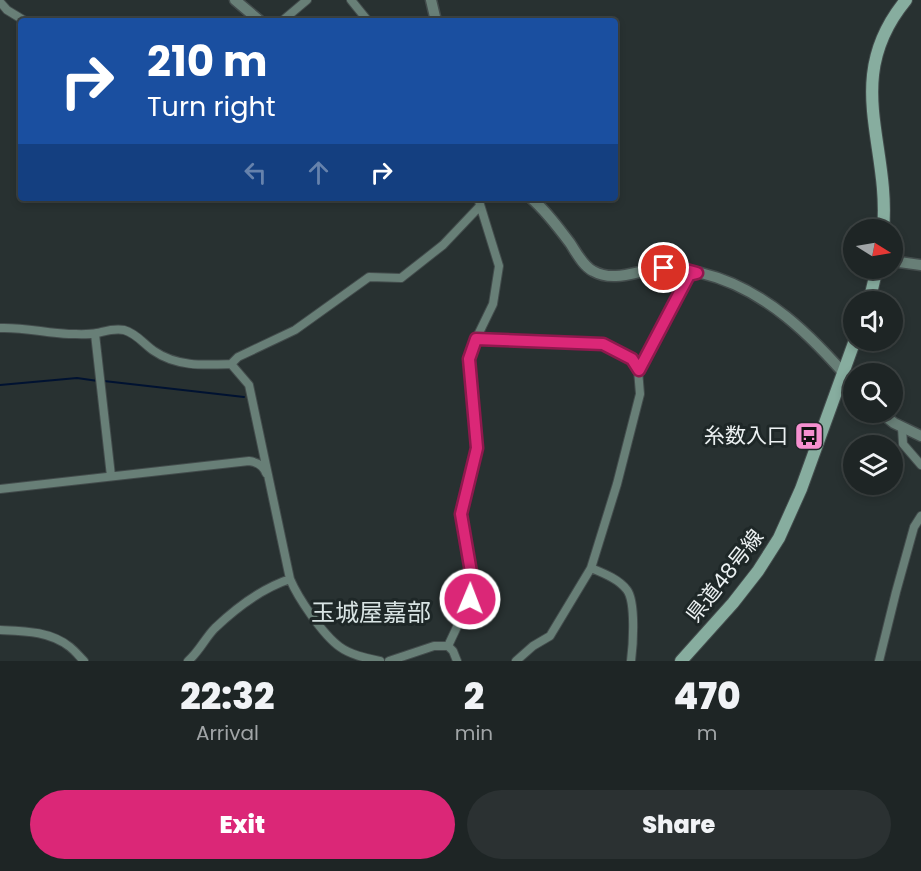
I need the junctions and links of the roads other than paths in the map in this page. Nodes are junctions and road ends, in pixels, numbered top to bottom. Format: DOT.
graph roads {
  1 [pos="235,0"];
  2 [pos="307,0"];
  3 [pos="351,0"];
  4 [pos="431,0"];
  5 [pos="906,0"];
  6 [pos="0,2"];
  7 [pos="20,18"];
  8 [pos="256,18"];
  9 [pos="286,18"];
  10 [pos="366,18"];
  11 [pos="435,18"];
  12 [pos="534,201"];
  13 [pos="479,202"];
  14 [pos="884,219"];
  15 [pos="903,263"];
  16 [pos="921,265"];
  17 [pos="697,273"];
  18 [pos="0,328"];
  19 [pos="95,334"];
  20 [pos="476,339"];
  21 [pos="231,364"];
  22 [pos="639,370"];
  23 [pos="843,373"];
  24 [pos="895,423"];
  25 [pos="902,428"];
  26 [pos="921,436"];
  27 [pos="921,465"];
  28 [pos="111,476"];
  29 [pos="270,482"];
  30 [pos="0,489"];
  31 [pos="921,516"];
  32 [pos="591,568"];
  33 [pos="290,579"];
  34 [pos="0,630"];
  35 [pos="448,646"];
  36 [pos="84,661"];
  37 [pos="188,661"];
  38 [pos="380,661"];
  39 [pos="389,661"];
  40 [pos="457,661"];
  41 [pos="516,661"];
  42 [pos="631,661"];
  43 [pos="681,661"];
  44 [pos="879,661"];
  1 -- 8 [label="street"];
  2 -- 9 [label="street"];
  3 -- 10 [label="street"];
  4 -- 11 [label="street"];
  5 -- 14 [label="main road"];
  6 -- 7 [label="street"];
  12 -- 17 [label="street"];
  13 -- 20 [label="street"];
  13 -- 21 [label="street"];
  15 -- 16 [label="street"];
  17 -- 22 [label="street"];
  17 -- 23 [label="street"];
  18 -- 19 [label="street"];
  19 -- 21 [label="street"];
  19 -- 28 [label="street"];
  20 -- 22 [label="street"];
  20 -- 35 [label="street"];
  21 -- 29 [label="street"];
  22 -- 32 [label="street"];
  23 -- 43 [label="main road, 県道48号線"];
  24 -- 25 [label="street"];
  25 -- 26 [label="street"];
  25 -- 27 [label="street"];
  28 -- 29 [label="street"];
  28 -- 30 [label="street"];
  29 -- 33 [label="street"];
  31 -- 44 [label="street"];
  32 -- 41 [label="street"];
  32 -- 42 [label="street"];
  33 -- 37 [label="street"];
  33 -- 38 [label="street"];
  34 -- 36 [label="street"];
  35 -- 39 [label="street"];
  35 -- 40 [label="street"];
}
